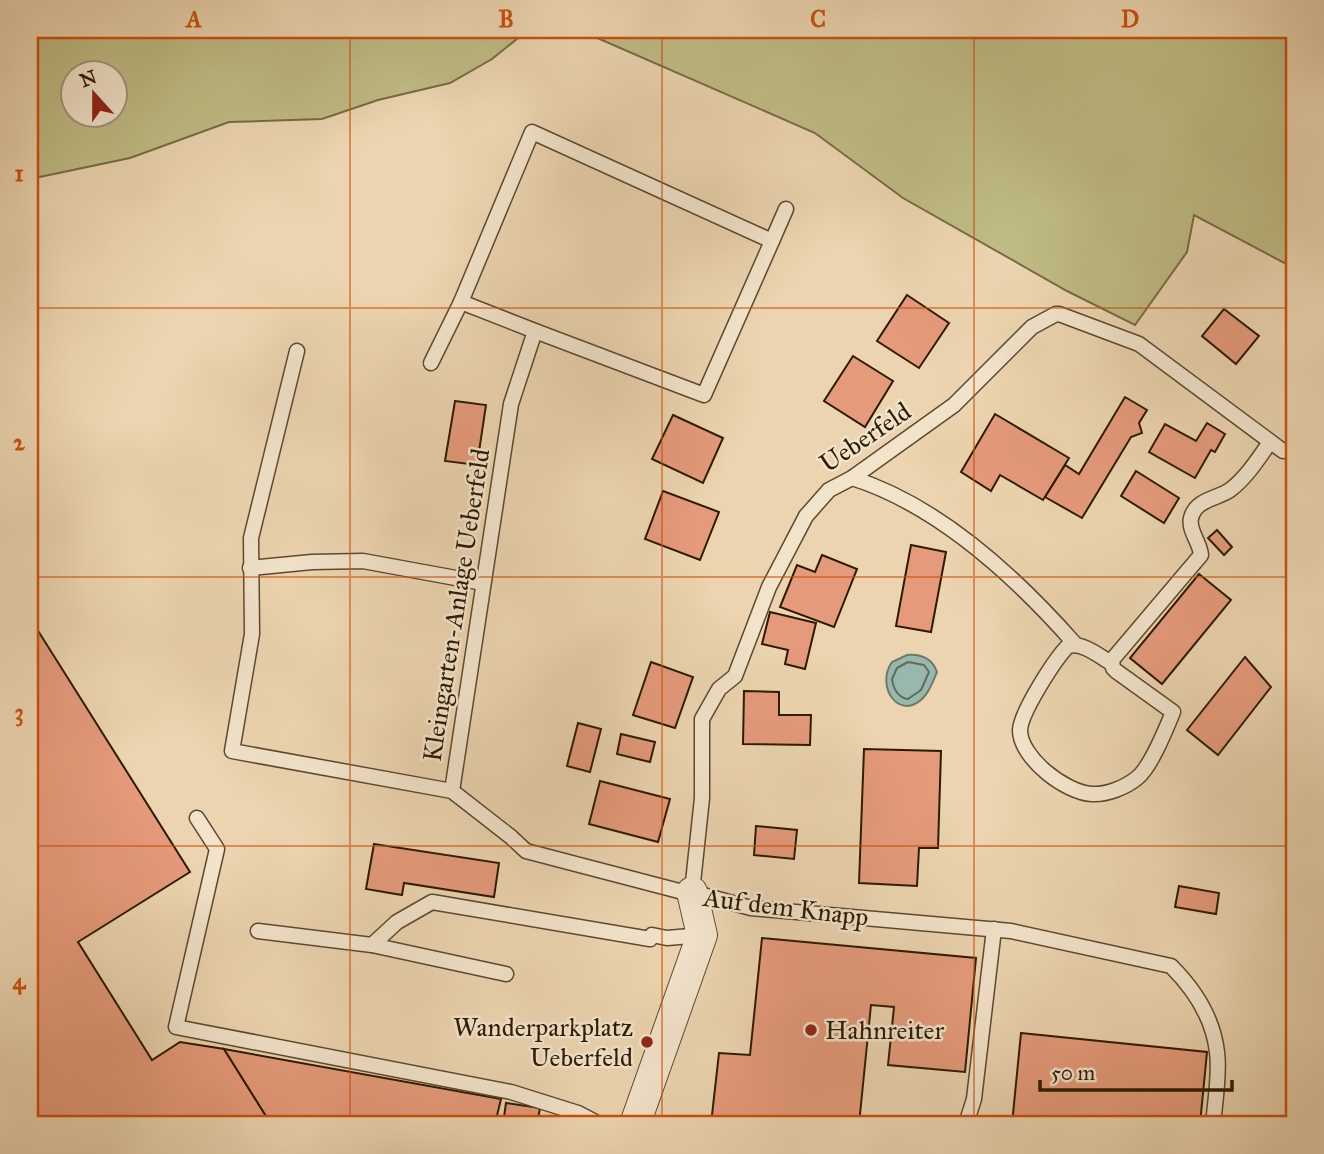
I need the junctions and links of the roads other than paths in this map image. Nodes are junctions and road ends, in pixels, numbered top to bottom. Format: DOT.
graph roads {
  1 [pos="786,209"];
  2 [pos="772,242"];
  3 [pos="461,302"];
  4 [pos="535,331"];
  5 [pos="297,351"];
  6 [pos="431,363"];
  7 [pos="1270,442"];
  8 [pos="1283,451"];
  9 [pos="852,478"];
  10 [pos="250,568"];
  11 [pos="483,583"];
  12 [pos="1075,644"];
  13 [pos="1111,663"];
  14 [pos="452,791"];
  15 [pos="197,818"];
  16 [pos="692,892"];
  17 [pos="994,929"];
  18 [pos="258,931"];
  19 [pos="702,935"];
  20 [pos="372,945"];
  21 [pos="506,974"];
  22 [pos="599,1124"];
  23 [pos="635,1124"];
  24 [pos="967,1124"];
  25 [pos="1213,1124"];
  1 -- 2 [label="lane"];
  2 -- 3 [label="lane"];
  2 -- 4 [label="lane"];
  3 -- 4 [label="lane"];
  3 -- 6 [label="lane"];
  4 -- 11 [label="lane, Kleingarten-Anlage Ueberfeld"];
  5 -- 10 [label="lane"];
  7 -- 8 [label="lane, Ueberfeld"];
  7 -- 9 [label="lane, Ueberfeld"];
  7 -- 13 [label="lane"];
  9 -- 12 [label="lane"];
  9 -- 16 [label="lane, Ueberfeld"];
  10 -- 11 [label="lane"];
  10 -- 14 [label="lane"];
  11 -- 14 [label="lane, Kleingarten-Anlage Ueberfeld"];
  12 -- 13 [label="lane"];
  12 -- 13 [label="lane"];
  14 -- 16 [label="lane, Kleingarten-Anlage Ueberfeld"];
  15 -- 22 [label="lane"];
  16 -- 17 [label="lane, Auf dem Knapp"];
  16 -- 19 [label="street, Auf dem Knapp"];
  17 -- 24 [label="lane"];
  17 -- 25 [label="lane, Auf dem Knapp"];
  18 -- 20 [label="lane"];
  19 -- 20 [label="lane"];
  19 -- 23 [label="street, Auf dem Knapp"];
  20 -- 21 [label="lane"];
}
